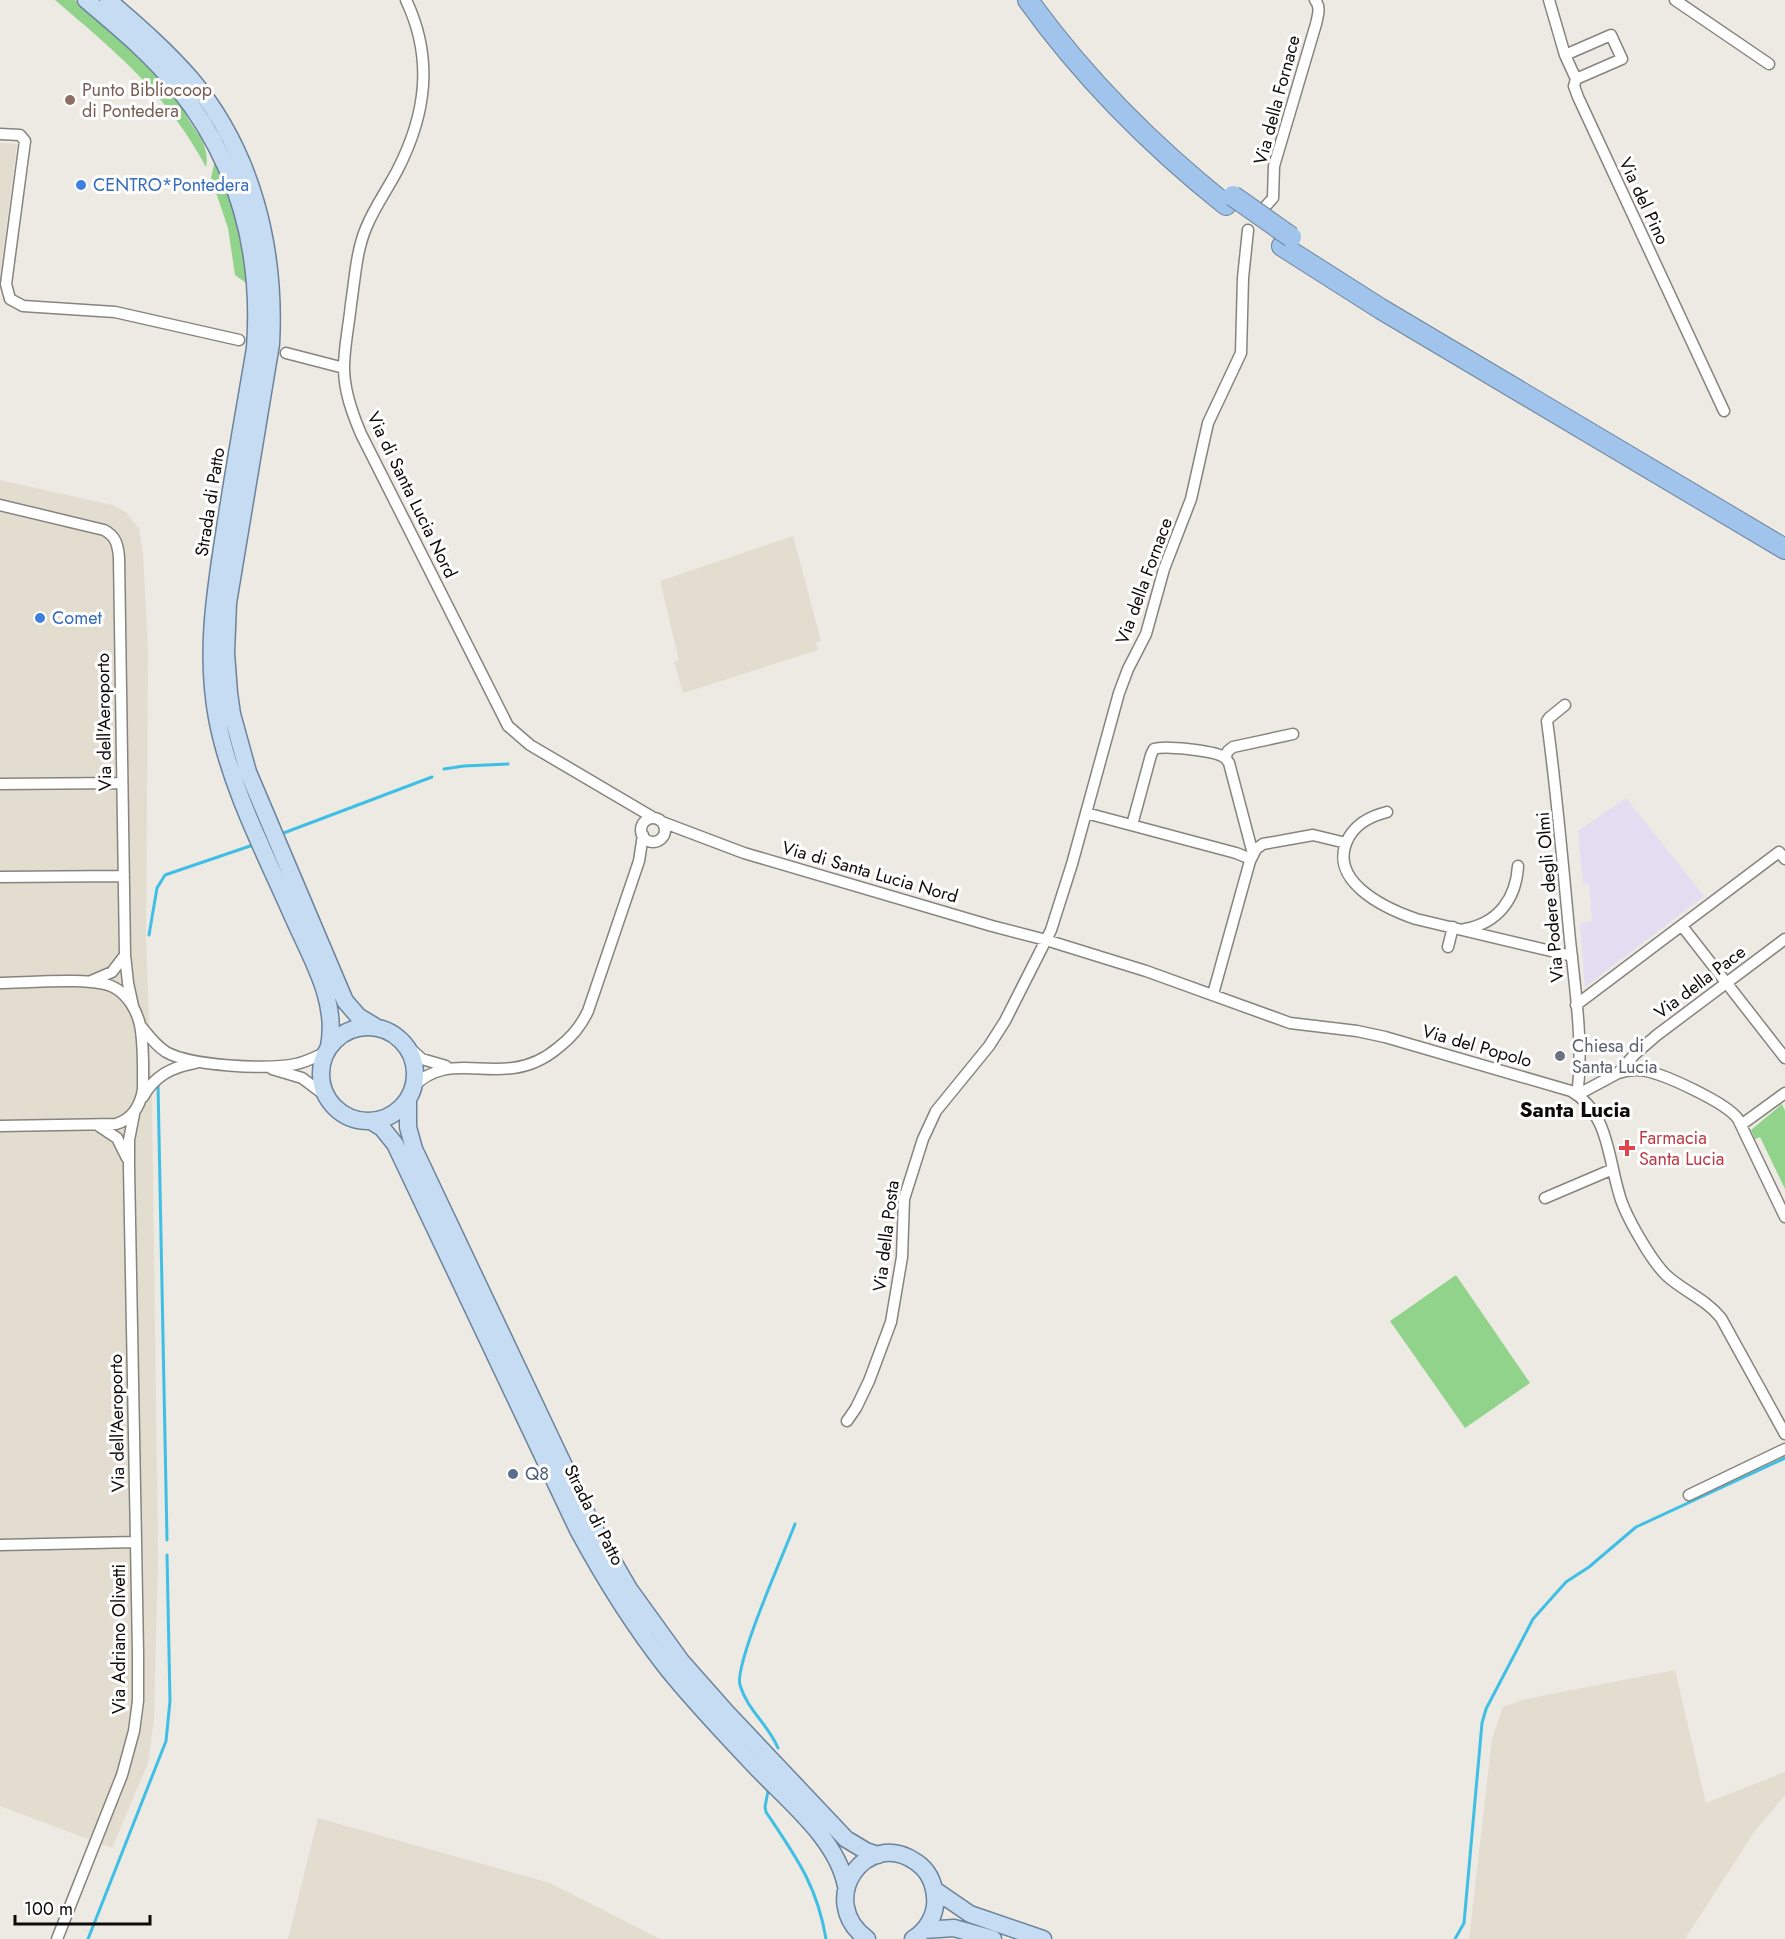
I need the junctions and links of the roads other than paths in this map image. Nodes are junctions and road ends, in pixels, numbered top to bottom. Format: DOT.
graph roads {
  1 [pos="86,0"];
  2 [pos="108,0"];
  3 [pos="406,0"];
  4 [pos="1028,0"];
  5 [pos="1042,0"];
  6 [pos="1549,0"];
  7 [pos="1675,0"];
  8 [pos="1319,1"];
  9 [pos="1565,55"];
  10 [pos="1769,64"];
  11 [pos="1576,80"];
  12 [pos="0,134"];
  13 [pos="1230,200"];
  14 [pos="1264,208"];
  15 [pos="1248,230"];
  16 [pos="1287,242"];
  17 [pos="6,284"];
  18 [pos="0,304"];
  19 [pos="239,340"];
  20 [pos="286,354"];
  21 [pos="344,368"];
  22 [pos="1724,411"];
  23 [pos="0,505"];
  24 [pos="1785,535"];
  25 [pos="1785,549"];
  26 [pos="1565,705"];
  27 [pos="1293,734"];
  28 [pos="1225,758"];
  29 [pos="122,783"];
  30 [pos="0,784"];
  31 [pos="1387,812"];
  32 [pos="1086,813"];
  33 [pos="658,820"];
  34 [pos="1132,825"];
  35 [pos="686,832"];
  36 [pos="643,834"];
  37 [pos="658,840"];
  38 [pos="1346,843"];
  39 [pos="1782,855"];
  40 [pos="1252,856"];
  41 [pos="639,861"];
  42 [pos="1518,866"];
  43 [pos="124,876"];
  44 [pos="0,877"];
  45 [pos="1682,926"];
  46 [pos="1457,928"];
  47 [pos="1046,939"];
  48 [pos="1785,939"];
  49 [pos="1448,947"];
  50 [pos="125,955"];
  51 [pos="1572,956"];
  52 [pos="87,982"];
  53 [pos="1727,982"];
  54 [pos="0,983"];
  55 [pos="1213,994"];
  56 [pos="1576,1005"];
  57 [pos="133,1006"];
  58 [pos="140,1025"];
  59 [pos="375,1027"];
  60 [pos="403,1042"];
  61 [pos="327,1049"];
  62 [pos="1785,1058"];
  63 [pos="198,1062"];
  64 [pos="263,1066"];
  65 [pos="455,1068"];
  66 [pos="1618,1073"];
  67 [pos="1785,1093"];
  68 [pos="410,1094"];
  69 [pos="1577,1095"];
  70 [pos="326,1096"];
  71 [pos="141,1100"];
  72 [pos="134,1114"];
  73 [pos="371,1121"];
  74 [pos="1742,1125"];
  75 [pos="0,1126"];
  76 [pos="98,1126"];
  77 [pos="129,1167"];
  78 [pos="1613,1169"];
  79 [pos="1545,1197"];
  80 [pos="1785,1217"];
  81 [pos="847,1421"];
  82 [pos="1785,1434"];
  83 [pos="1785,1449"];
  84 [pos="1689,1495"];
  85 [pos="136,1542"];
  86 [pos="0,1545"];
  87 [pos="878,1855"];
  88 [pos="846,1886"];
  89 [pos="935,1890"];
  90 [pos="918,1935"];
  91 [pos="57,1939"];
  92 [pos="867,1939"];
  93 [pos="993,1939"];
  94 [pos="1043,1939"];
  1 -- 61 [label="main road, Strada di Patto"];
  2 -- 59 [label="main road, Strada di Patto"];
  3 -- 21 [label="street, Via di Santa Lucia Nord"];
  4 -- 13 [label="highway"];
  5 -- 13 [label="highway"];
  6 -- 9 [label="street, Via del Pino"];
  7 -- 10 [label="street"];
  8 -- 14 [label="street, Via della Fornace"];
  9 -- 11 [label="street, Via del Pino"];
  9 -- 11 [label="street"];
  11 -- 22 [label="street, Via del Pino"];
  12 -- 17 [label="street"];
  13 -- 16 [label="highway, bridge"];
  15 -- 32 [label="street, Via della Fornace"];
  16 -- 24 [label="highway"];
  16 -- 25 [label="highway"];
  17 -- 18 [label="street"];
  17 -- 19 [label="street"];
  20 -- 21 [label="street"];
  21 -- 33 [label="street, Via di Santa Lucia Nord"];
  23 -- 29 [label="street, Via dell'Aeroporto"];
  26 -- 51 [label="street, Via Podere degli Olmi"];
  27 -- 28 [label="street"];
  28 -- 34 [label="street"];
  28 -- 40 [label="street"];
  29 -- 30 [label="street"];
  29 -- 43 [label="street, Via dell'Aeroporto"];
  31 -- 38 [label="street"];
  32 -- 34 [label="street"];
  32 -- 47 [label="street, Via della Fornace"];
  33 -- 35 [label="street, Via di Santa Lucia Nord"];
  33 -- 36 [label="street"];
  33 -- 37 [label="street"];
  34 -- 40 [label="street"];
  35 -- 37 [label="street"];
  35 -- 47 [label="street, Via di Santa Lucia Nord"];
  36 -- 37 [label="street"];
  36 -- 41 [label="street"];
  37 -- 41 [label="street"];
  38 -- 40 [label="street"];
  38 -- 46 [label="street"];
  39 -- 45 [label="street"];
  40 -- 55 [label="street"];
  41 -- 65 [label="street"];
  42 -- 46 [label="street"];
  43 -- 44 [label="street"];
  43 -- 50 [label="street, Via dell'Aeroporto"];
  45 -- 53 [label="street"];
  45 -- 56 [label="street"];
  46 -- 49 [label="street"];
  46 -- 51 [label="street"];
  47 -- 55 [label="street, Via del Popolo"];
  47 -- 81 [label="street, Via della Posta"];
  48 -- 53 [label="street, Via della Pace"];
  50 -- 52 [label="street"];
  50 -- 57 [label="street, Via dell'Aeroporto"];
  51 -- 56 [label="street, Via Podere degli Olmi"];
  52 -- 54 [label="street"];
  52 -- 57 [label="street"];
  53 -- 62 [label="street"];
  53 -- 66 [label="street, Via della Pace"];
  55 -- 69 [label="street, Via del Popolo"];
  56 -- 69 [label="street, Via Podere degli Olmi"];
  57 -- 58 [label="street, Via dell'Aeroporto"];
  58 -- 63 [label="street"];
  58 -- 71 [label="street"];
  59 -- 60 [label="main road"];
  59 -- 61 [label="main road"];
  60 -- 65 [label="street"];
  60 -- 68 [label="main road"];
  61 -- 64 [label="street"];
  61 -- 70 [label="main road"];
  63 -- 64 [label="street"];
  63 -- 71 [label="street"];
  64 -- 70 [label="street"];
  65 -- 68 [label="street"];
  66 -- 69 [label="street, Via della Pace"];
  66 -- 74 [label="street"];
  67 -- 74 [label="street"];
  68 -- 73 [label="main road"];
  68 -- 87 [label="main road, Strada di Patto"];
  69 -- 78 [label="street, Via del Popolo"];
  70 -- 73 [label="main road"];
  71 -- 72 [label="street, Via dell'Aeroporto"];
  72 -- 76 [label="street"];
  72 -- 77 [label="street, Via dell'Aeroporto"];
  73 -- 88 [label="main road, Strada di Patto"];
  74 -- 80 [label="street"];
  75 -- 76 [label="street"];
  76 -- 77 [label="street, Via dell'Aeroporto"];
  77 -- 85 [label="street, Via dell'Aeroporto"];
  78 -- 79 [label="street"];
  78 -- 82 [label="street, Via del Popolo"];
  83 -- 84 [label="street"];
  85 -- 86 [label="street"];
  85 -- 91 [label="street, Via Adriano Olivetti"];
  87 -- 88 [label="main road"];
  87 -- 89 [label="main road, Strada di Patto"];
  88 -- 92 [label="main road, Strada di Patto"];
  89 -- 90 [label="main road"];
  89 -- 94 [label="main road, Strada di Patto"];
  90 -- 93 [label="main road"];
}
